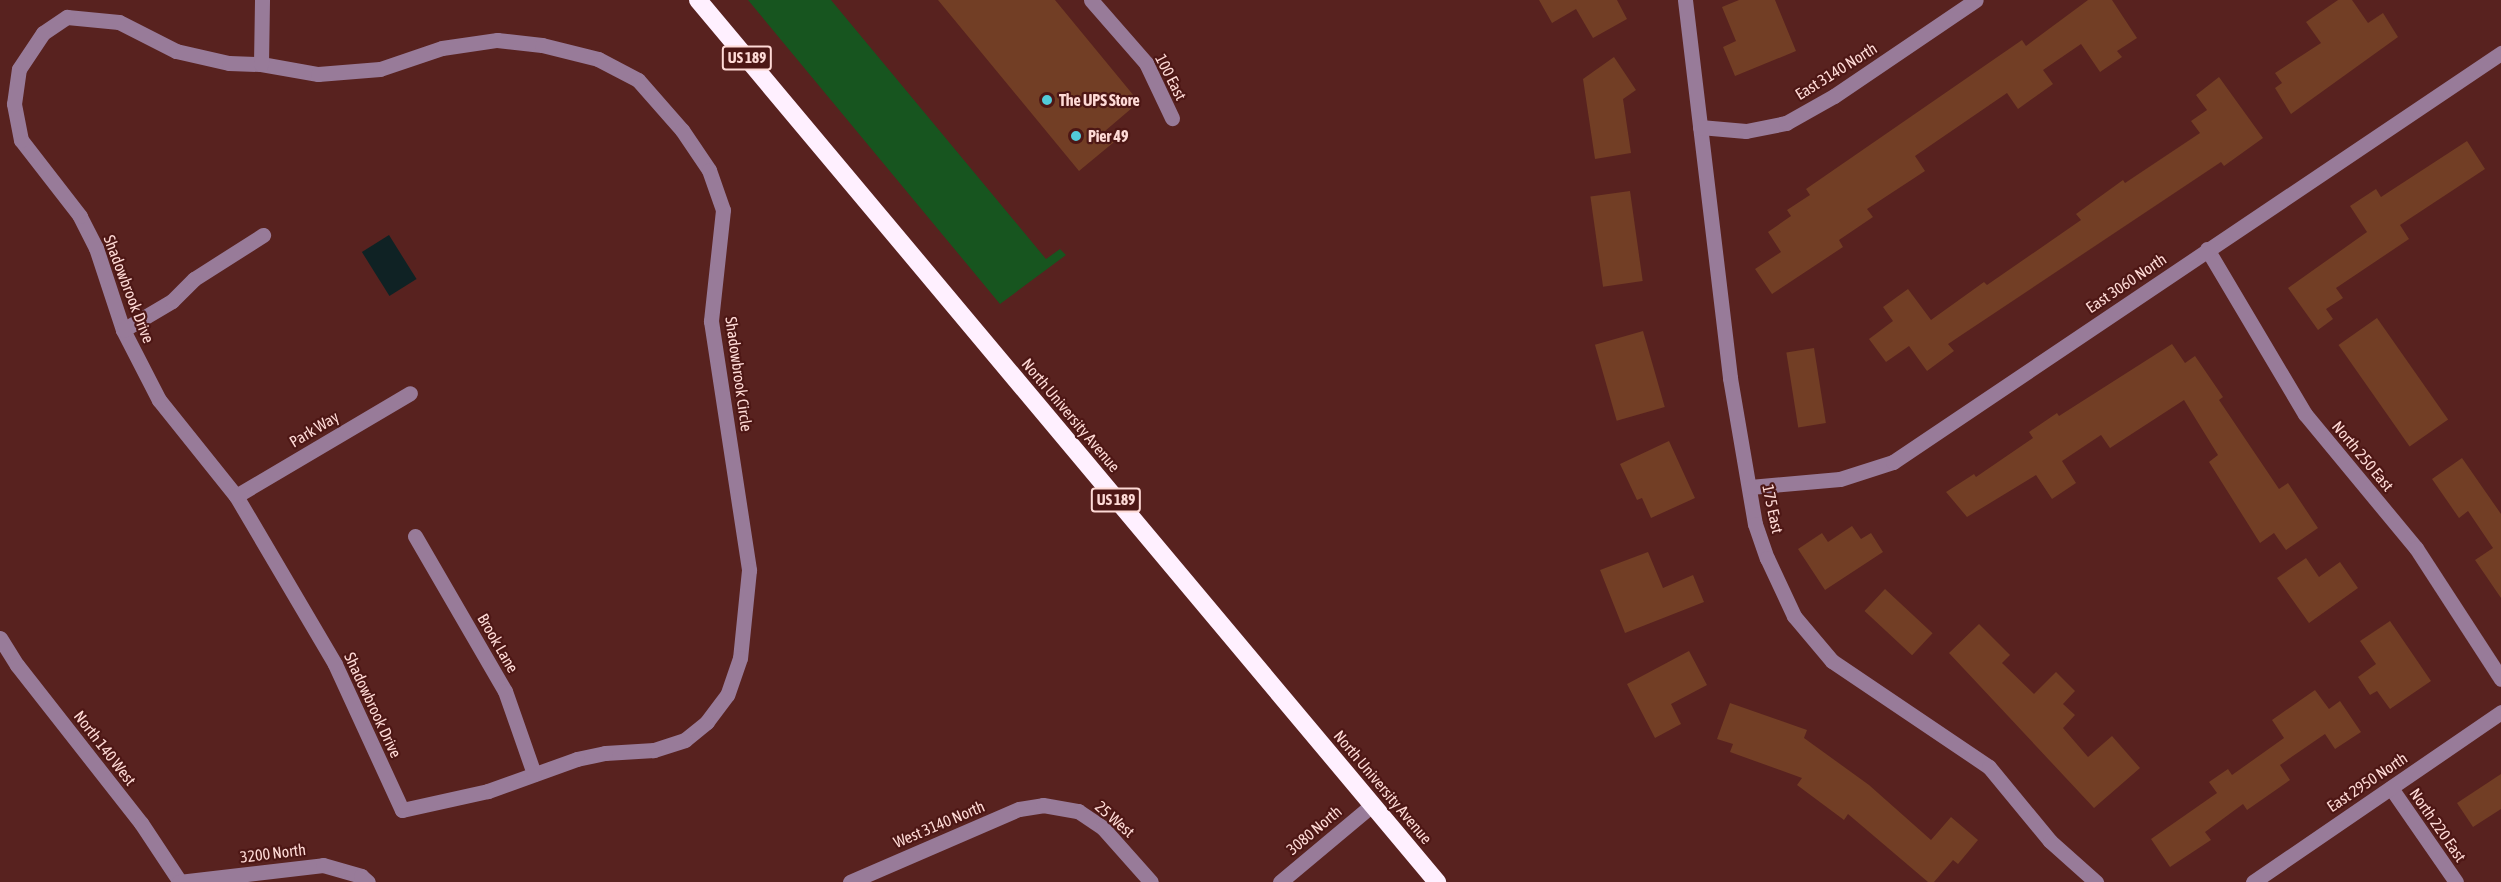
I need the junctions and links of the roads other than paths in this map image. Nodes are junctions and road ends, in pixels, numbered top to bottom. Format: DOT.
graph roads {
  1 [pos="262,0"];
  2 [pos="698,0"];
  3 [pos="1091,0"];
  4 [pos="1685,0"];
  5 [pos="1976,0"];
  6 [pos="2501,53"];
  7 [pos="261,64"];
  8 [pos="1172,118"];
  9 [pos="1700,126"];
  10 [pos="263,235"];
  11 [pos="2207,249"];
  12 [pos="123,330"];
  13 [pos="410,393"];
  14 [pos="1750,487"];
  15 [pos="236,496"];
  16 [pos="415,536"];
  17 [pos="0,638"];
  18 [pos="2501,679"];
  19 [pos="2501,712"];
  20 [pos="534,774"];
  21 [pos="2391,788"];
  22 [pos="1043,805"];
  23 [pos="1372,805"];
  24 [pos="402,810"];
  25 [pos="180,882"];
  26 [pos="368,882"];
  27 [pos="850,882"];
  28 [pos="1151,882"];
  29 [pos="1280,882"];
  30 [pos="1437,882"];
  31 [pos="2096,882"];
  32 [pos="2253,882"];
  33 [pos="2456,882"];
  1 -- 7 [label="street"];
  2 -- 23 [label="highway, North University Avenue / US 189"];
  3 -- 8 [label="street, 100 East"];
  4 -- 9 [label="street, 175 East"];
  5 -- 9 [label="street, East 3140 North"];
  6 -- 11 [label="street, East 3060 North"];
  7 -- 12 [label="street, Shadowbrook Drive"];
  7 -- 20 [label="street, Shadowbrook Circle"];
  9 -- 14 [label="street, 175 East"];
  10 -- 12 [label="street"];
  11 -- 14 [label="street, East 3060 North"];
  11 -- 18 [label="street, North 250 East"];
  12 -- 15 [label="street, Shadowbrook Drive"];
  13 -- 15 [label="street, Park Way"];
  14 -- 31 [label="street, 175 East"];
  15 -- 24 [label="street, Shadowbrook Drive"];
  16 -- 20 [label="street, Brook Lane"];
  17 -- 25 [label="street, North 140 West"];
  19 -- 21 [label="street, East 2950 North"];
  20 -- 24 [label="street, Shadowbrook Circle"];
  21 -- 32 [label="street, East 2950 North"];
  21 -- 33 [label="street, North 220 East"];
  22 -- 27 [label="street, West 3140 North"];
  22 -- 28 [label="street, 25 West"];
  23 -- 29 [label="street, 3080 North"];
  23 -- 30 [label="highway, North University Avenue / US 189"];
  25 -- 26 [label="street, 3200 North"];
}
